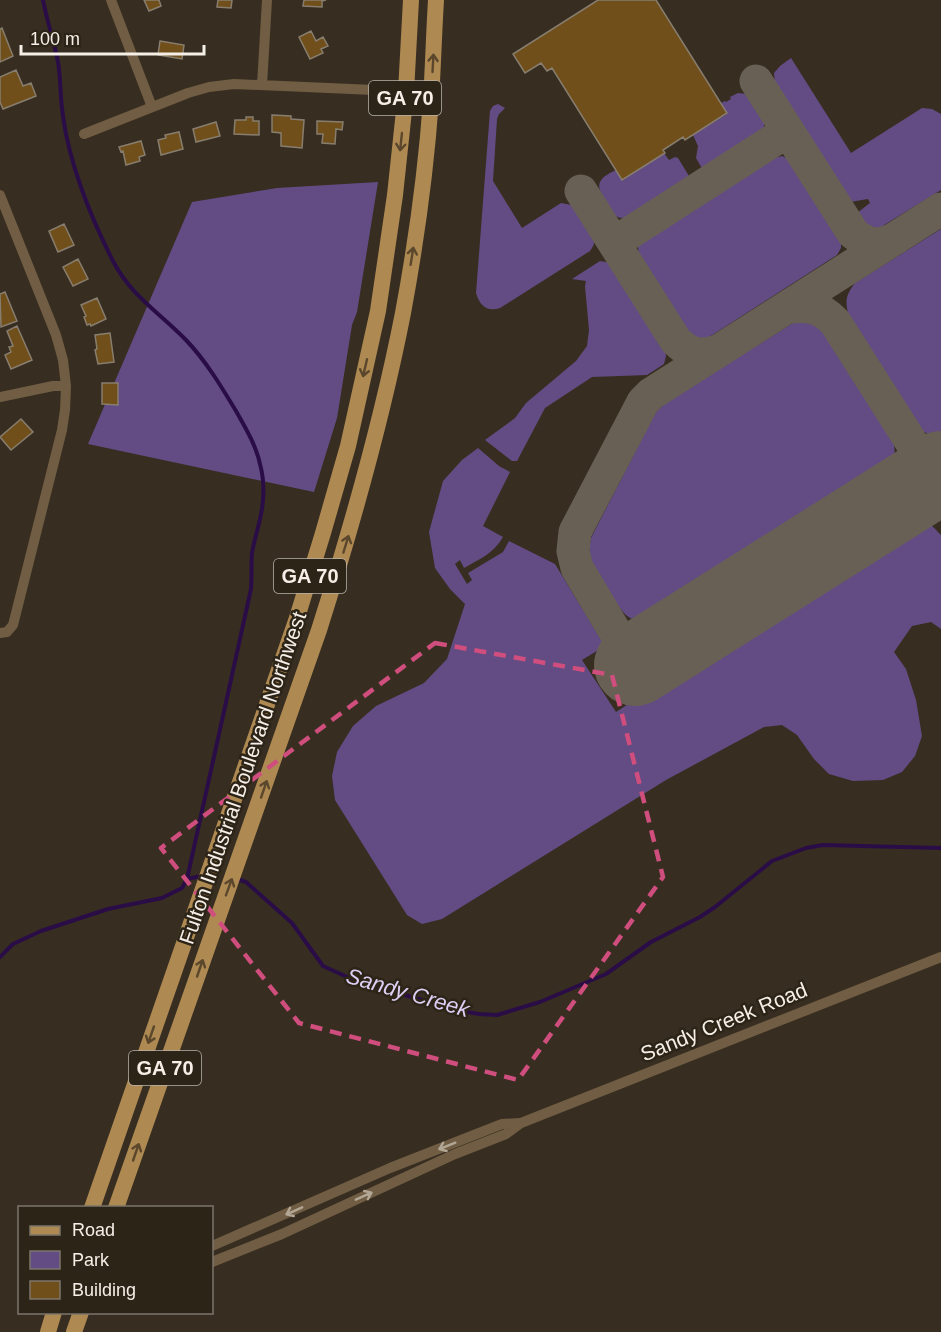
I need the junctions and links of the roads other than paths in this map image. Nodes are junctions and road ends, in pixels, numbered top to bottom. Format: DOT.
graph roads {
  1 [pos="111,0"];
  2 [pos="267,0"];
  3 [pos="411,0"];
  4 [pos="436,0"];
  5 [pos="262,85"];
  6 [pos="374,90"];
  7 [pos="152,107"];
  8 [pos="84,134"];
  9 [pos="0,195"];
  10 [pos="66,386"];
  11 [pos="0,397"];
  12 [pos="4,633"];
  13 [pos="941,957"];
  14 [pos="521,1123"];
  15 [pos="93,1206"];
  16 [pos="117,1206"];
  17 [pos="213,1246"];
  18 [pos="213,1262"];
  19 [pos="53,1314"];
  20 [pos="80,1314"];
  21 [pos="48,1332"];
  22 [pos="74,1332"];
  1 -- 7 [label="street"];
  2 -- 5 [label="street"];
  3 -- 15 [label="main road, Fulton Industrial Boulevard Northwest / GA 70, one-way"];
  16 -- 4 [label="main road, Fulton Industrial Boulevard Northwest / GA 70, one-way"];
  5 -- 6 [label="street"];
  5 -- 7 [label="street"];
  7 -- 8 [label="street"];
  9 -- 10 [label="street"];
  10 -- 11 [label="street"];
  10 -- 12 [label="street"];
  13 -- 14 [label="street, Sandy Creek Road"];
  14 -- 17 [label="street, Sandy Creek Road, one-way"];
  18 -- 14 [label="street, Sandy Creek Road, one-way"];
  19 -- 21 [label="main road"];
  20 -- 22 [label="main road"];
}
